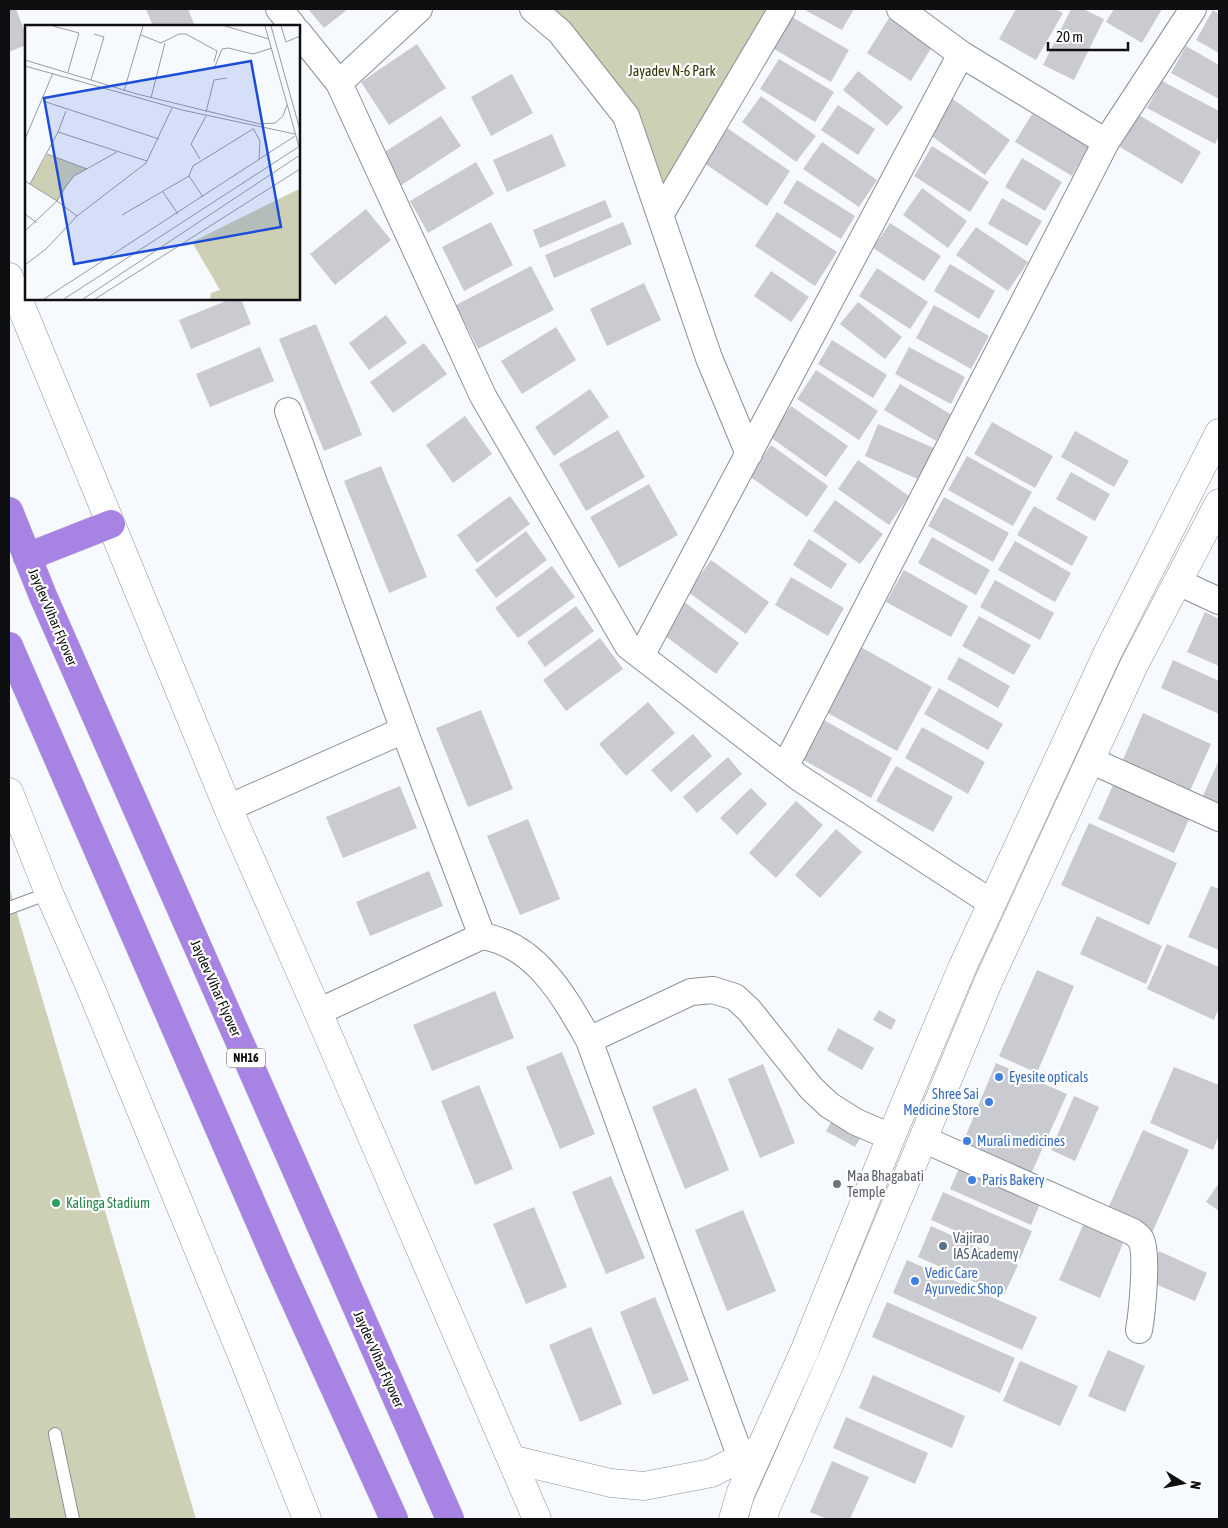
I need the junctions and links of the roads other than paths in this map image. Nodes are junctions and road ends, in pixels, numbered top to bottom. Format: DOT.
graph roads {
  1 [pos="279,9"];
  2 [pos="419,9"];
  3 [pos="533,9"];
  4 [pos="782,9"];
  5 [pos="900,9"];
  6 [pos="1193,9"];
  7 [pos="292,25"];
  8 [pos="300,35"];
  9 [pos="961,54"];
  10 [pos="339,83"];
  11 [pos="1106,142"];
  12 [pos="660,214"];
  13 [pos="9,277"];
  14 [pos="288,411"];
  15 [pos="1219,433"];
  16 [pos="749,454"];
  17 [pos="1219,503"];
  18 [pos="9,511"];
  19 [pos="111,524"];
  20 [pos="28,557"];
  21 [pos="1178,582"];
  22 [pos="1219,601"];
  23 [pos="9,646"];
  24 [pos="1108,652"];
  25 [pos="641,656"];
  26 [pos="1134,665"];
  27 [pos="404,730"];
  28 [pos="1090,760"];
  29 [pos="785,767"];
  30 [pos="9,792"];
  31 [pos="228,808"];
  32 [pos="1219,818"];
  33 [pos="49,893"];
  34 [pos="992,903"];
  35 [pos="9,908"];
  36 [pos="482,936"];
  37 [pos="318,1012"];
  38 [pos="589,1040"];
  39 [pos="891,1137"];
  40 [pos="923,1139"];
  41 [pos="1139,1330"];
  42 [pos="55,1434"];
  43 [pos="751,1453"];
  44 [pos="511,1459"];
  45 [pos="73,1519"];
  46 [pos="306,1519"];
  47 [pos="394,1519"];
  48 [pos="450,1519"];
  49 [pos="537,1519"];
  50 [pos="733,1519"];
  51 [pos="763,1519"];
  1 -- 7 [label="street"];
  2 -- 10 [label="street"];
  3 -- 12 [label="street"];
  4 -- 12 [label="street"];
  5 -- 9 [label="street"];
  6 -- 11 [label="street"];
  8 -- 10 [label="street"];
  9 -- 11 [label="street"];
  9 -- 16 [label="street"];
  10 -- 25 [label="street"];
  11 -- 29 [label="street"];
  12 -- 16 [label="street"];
  13 -- 19 [label="street"];
  14 -- 27 [label="street"];
  15 -- 24 [label="street"];
  16 -- 25 [label="street"];
  17 -- 21 [label="street"];
  18 -- 20 [label="highway, Jaydev Vihar Flyover / NH16"];
  19 -- 20 [label="highway"];
  19 -- 31 [label="street"];
  20 -- 48 [label="highway, Jaydev Vihar Flyover / NH16"];
  21 -- 22 [label="street"];
  21 -- 26 [label="street"];
  23 -- 47 [label="highway"];
  24 -- 26 [label="street"];
  24 -- 34 [label="street"];
  25 -- 29 [label="street"];
  26 -- 28 [label="street"];
  27 -- 31 [label="street"];
  27 -- 36 [label="street"];
  28 -- 32 [label="street"];
  28 -- 40 [label="street"];
  29 -- 34 [label="street"];
  30 -- 33 [label="street"];
  31 -- 37 [label="street"];
  33 -- 35 [label="lane"];
  33 -- 46 [label="street"];
  34 -- 39 [label="street"];
  36 -- 37 [label="street"];
  36 -- 38 [label="street"];
  37 -- 44 [label="street"];
  38 -- 39 [label="street"];
  38 -- 43 [label="street"];
  39 -- 43 [label="street"];
  40 -- 41 [label="street"];
  40 -- 51 [label="street"];
  42 -- 45 [label="lane"];
  43 -- 44 [label="street"];
  43 -- 50 [label="street"];
  44 -- 49 [label="street"];
}
